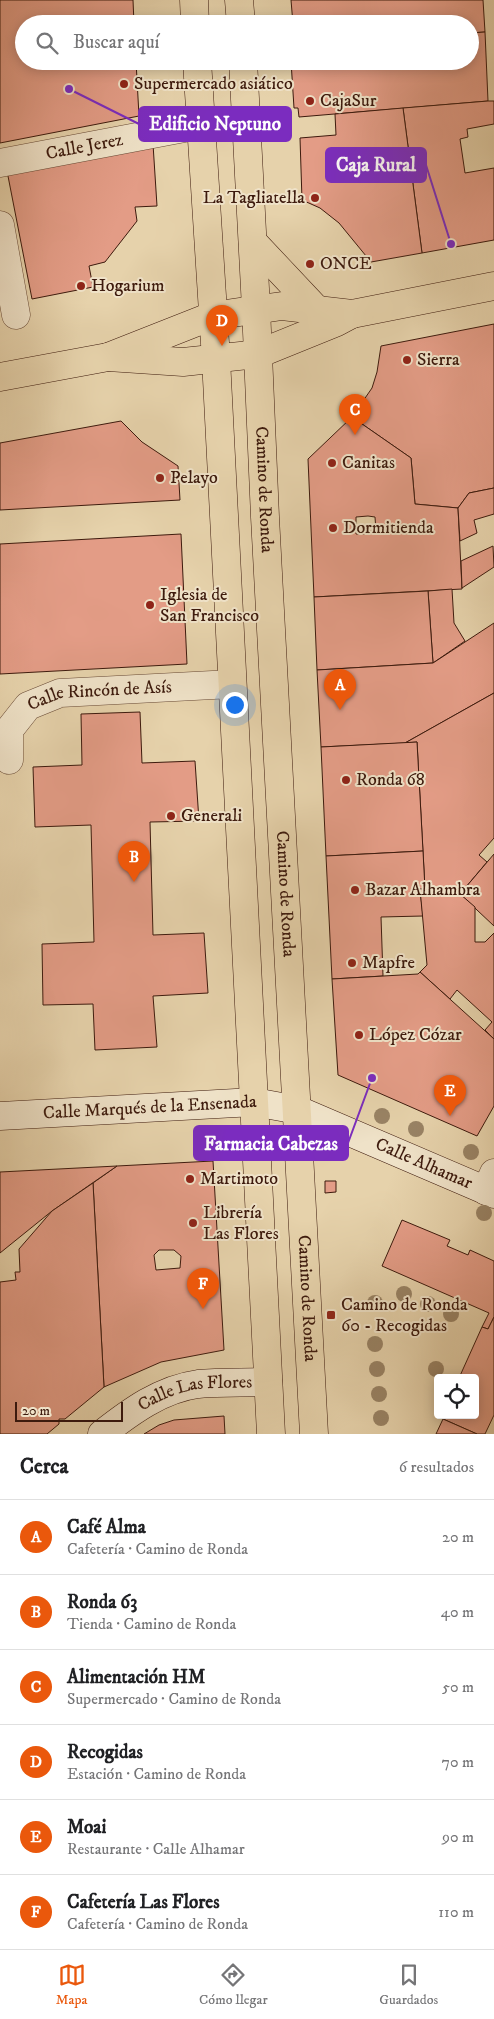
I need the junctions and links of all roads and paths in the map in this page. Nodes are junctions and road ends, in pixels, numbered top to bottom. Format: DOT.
graph roads {
  1 [pos="194,0"];
  2 [pos="239,0"];
  3 [pos="195,15"];
  4 [pos="240,15"];
  5 [pos="197,70"];
  6 [pos="243,70"];
  7 [pos="200,125"];
  8 [pos="0,163"];
  9 [pos="0,225"];
  10 [pos="253,242"];
  11 [pos="494,286"];
  12 [pos="256,308"];
  13 [pos="317,310"];
  14 [pos="352,314"];
  15 [pos="16,315"];
  16 [pos="212,316"];
  17 [pos="258,354"];
  18 [pos="108,357"];
  19 [pos="216,359"];
  20 [pos="0,377"];
  21 [pos="232,684"];
  22 [pos="9,760"];
  23 [pos="254,1102"];
  24 [pos="298,1110"];
  25 [pos="0,1116"];
  26 [pos="491,1186"];
  27 [pos="268,1382"];
  28 [pos="102,1434"];
  29 [pos="271,1434"];
  30 [pos="314,1434"];
  1 -- 3 [label="main road"];
  2 -- 4 [label="main road"];
  5 -- 7 [label="main road"];
  6 -- 10 [label="main road, Camino de Ronda"];
  7 -- 8 [label="street, Calle Jerez"];
  7 -- 16 [label="main road"];
  9 -- 15 [label="street"];
  10 -- 12 [label="main road, Camino de Ronda"];
  10 -- 13 [label="main road"];
  11 -- 14 [label="main road"];
  12 -- 13 [label="main road"];
  12 -- 16 [label="main road"];
  12 -- 17 [label="main road, Camino de Ronda"];
  13 -- 14 [label="main road"];
  14 -- 17 [label="main road"];
  16 -- 18 [label="main road"];
  16 -- 19 [label="main road"];
  17 -- 19 [label="main road"];
  17 -- 24 [label="main road, Camino de Ronda"];
  18 -- 19 [label="main road"];
  18 -- 20 [label="main road"];
  19 -- 21 [label="main road"];
  21 -- 22 [label="street, Calle Rincón de Asís"];
  21 -- 23 [label="main road"];
  23 -- 24 [label="street, Calle Marqués de la Ensenada"];
  23 -- 25 [label="street, Calle Marqués de la Ensenada"];
  23 -- 27 [label="main road"];
  24 -- 26 [label="street, Calle Alhamar"];
  24 -- 30 [label="main road, Camino de Ronda"];
  27 -- 28 [label="street, Calle Las Flores"];
  27 -- 29 [label="main road"];
}
